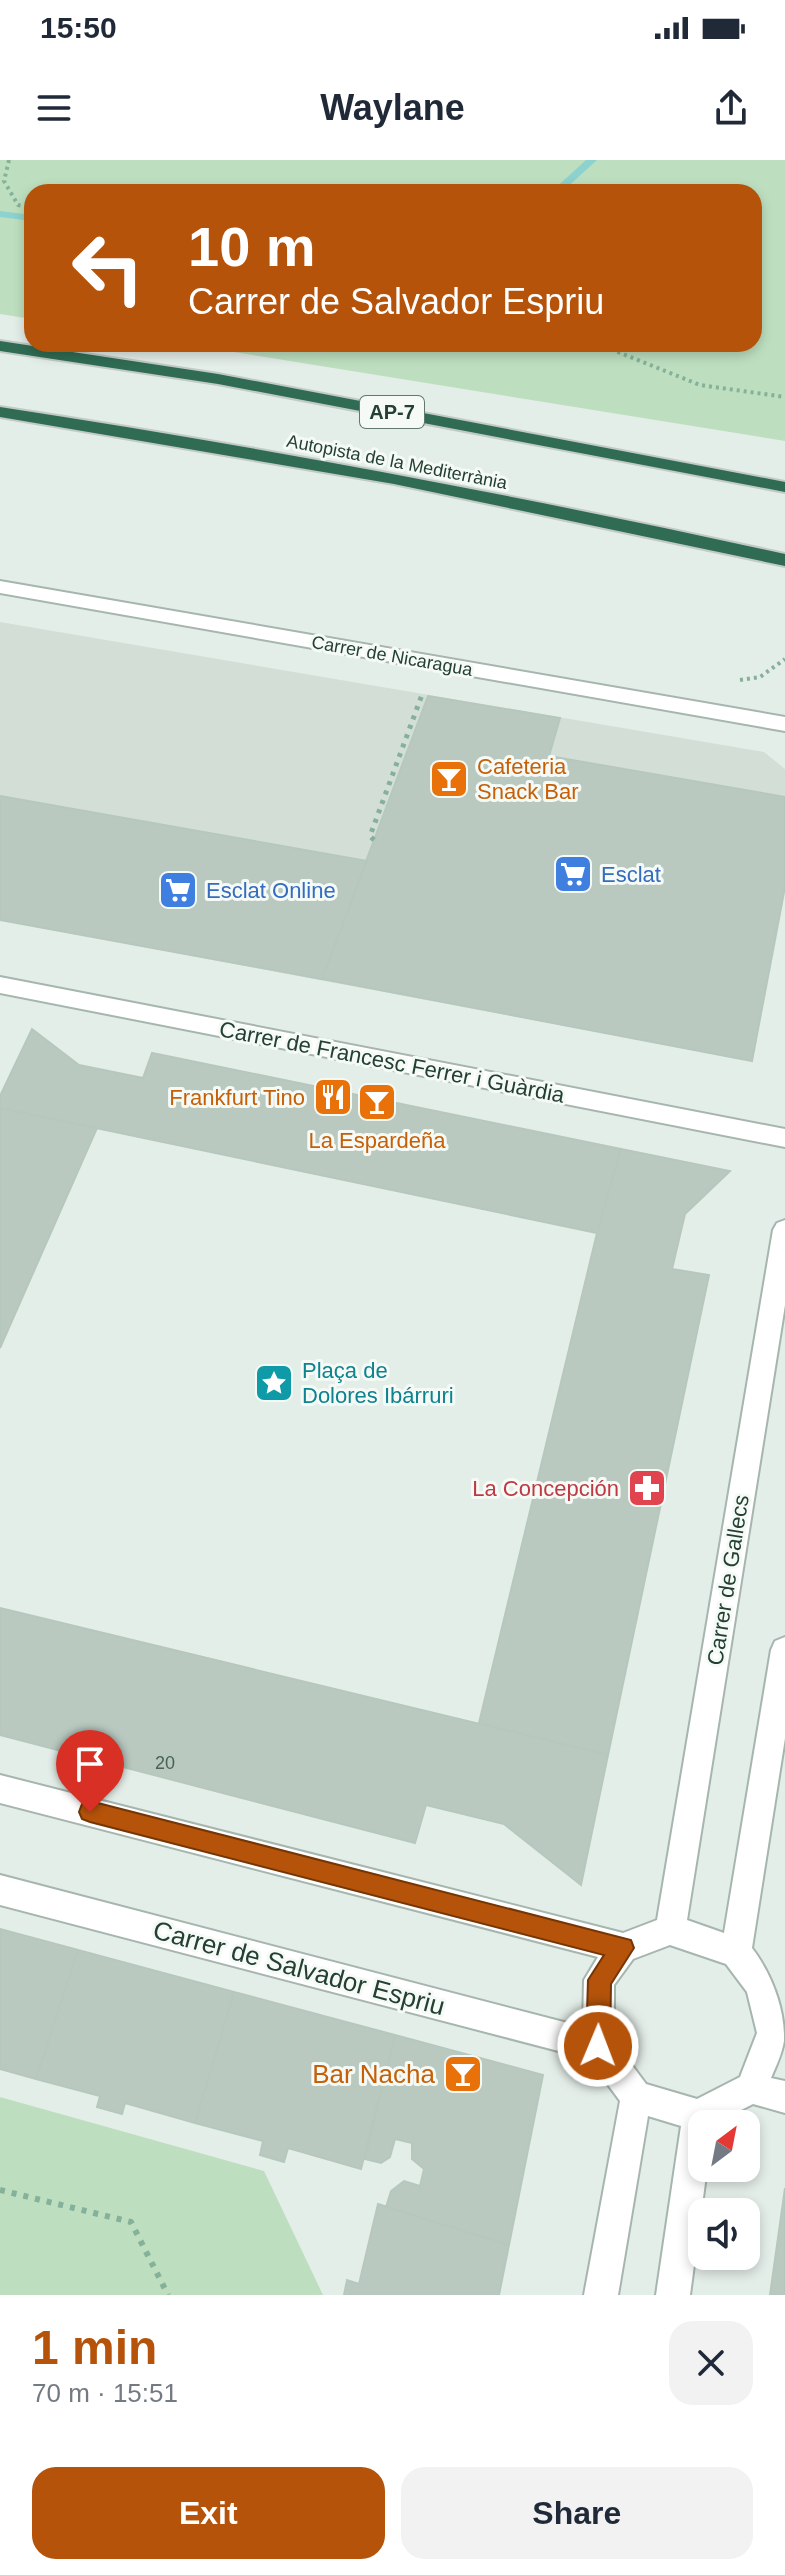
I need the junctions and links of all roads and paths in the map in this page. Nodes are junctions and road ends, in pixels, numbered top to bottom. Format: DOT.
graph roads {
  1 [pos="9,160"];
  2 [pos="24,206"];
  3 [pos="0,346"];
  4 [pos="24,350"];
  5 [pos="40,352"];
  6 [pos="618,352"];
  7 [pos="785,397"];
  8 [pos="0,412"];
  9 [pos="784,487"];
  10 [pos="785,560"];
  11 [pos="0,587"];
  12 [pos="785,659"];
  13 [pos="731,681"];
  14 [pos="425,687"];
  15 [pos="785,724"];
  16 [pos="374,840"];
  17 [pos="0,985"];
  18 [pos="785,1138"];
  19 [pos="785,1230"];
  20 [pos="785,1650"];
  21 [pos="0,1789"];
  22 [pos="0,1890"];
  23 [pos="670,1930"];
  24 [pos="623,1948"];
  25 [pos="736,1952"];
  26 [pos="773,1988"];
  27 [pos="598,2046"];
  28 [pos="752,2088"];
  29 [pos="636,2097"];
  30 [pos="785,2097"];
  31 [pos="708,2110"];
  32 [pos="688,2112"];
  33 [pos="689,2182"];
  34 [pos="0,2190"];
  35 [pos="168,2295"];
  36 [pos="601,2295"];
  37 [pos="673,2295"];
  1 -- 2 [label="path"];
  3 -- 4 [label="highway, AP-7"];
  5 -- 9 [label="highway, AP-7"];
  6 -- 7 [label="path"];
  8 -- 10 [label="highway, Autopista de la Mediterrània"];
  11 -- 15 [label="street, Carrer de Nicaragua"];
  12 -- 13 [label="path"];
  14 -- 16 [label="path"];
  17 -- 18 [label="street, Carrer de Francesc Ferrer i Guàrdia"];
  19 -- 23 [label="street, Carrer de Gallecs"];
  20 -- 25 [label="street"];
  21 -- 24 [label="street"];
  22 -- 27 [label="street, Carrer de Salvador Espriu"];
  23 -- 24 [label="street"];
  23 -- 25 [label="street"];
  24 -- 27 [label="street"];
  25 -- 26 [label="street"];
  26 -- 28 [label="street"];
  27 -- 29 [label="street"];
  28 -- 30 [label="street"];
  28 -- 31 [label="street"];
  29 -- 32 [label="street"];
  29 -- 36 [label="street"];
  33 -- 37 [label="street"];
  34 -- 35 [label="path"];
}
